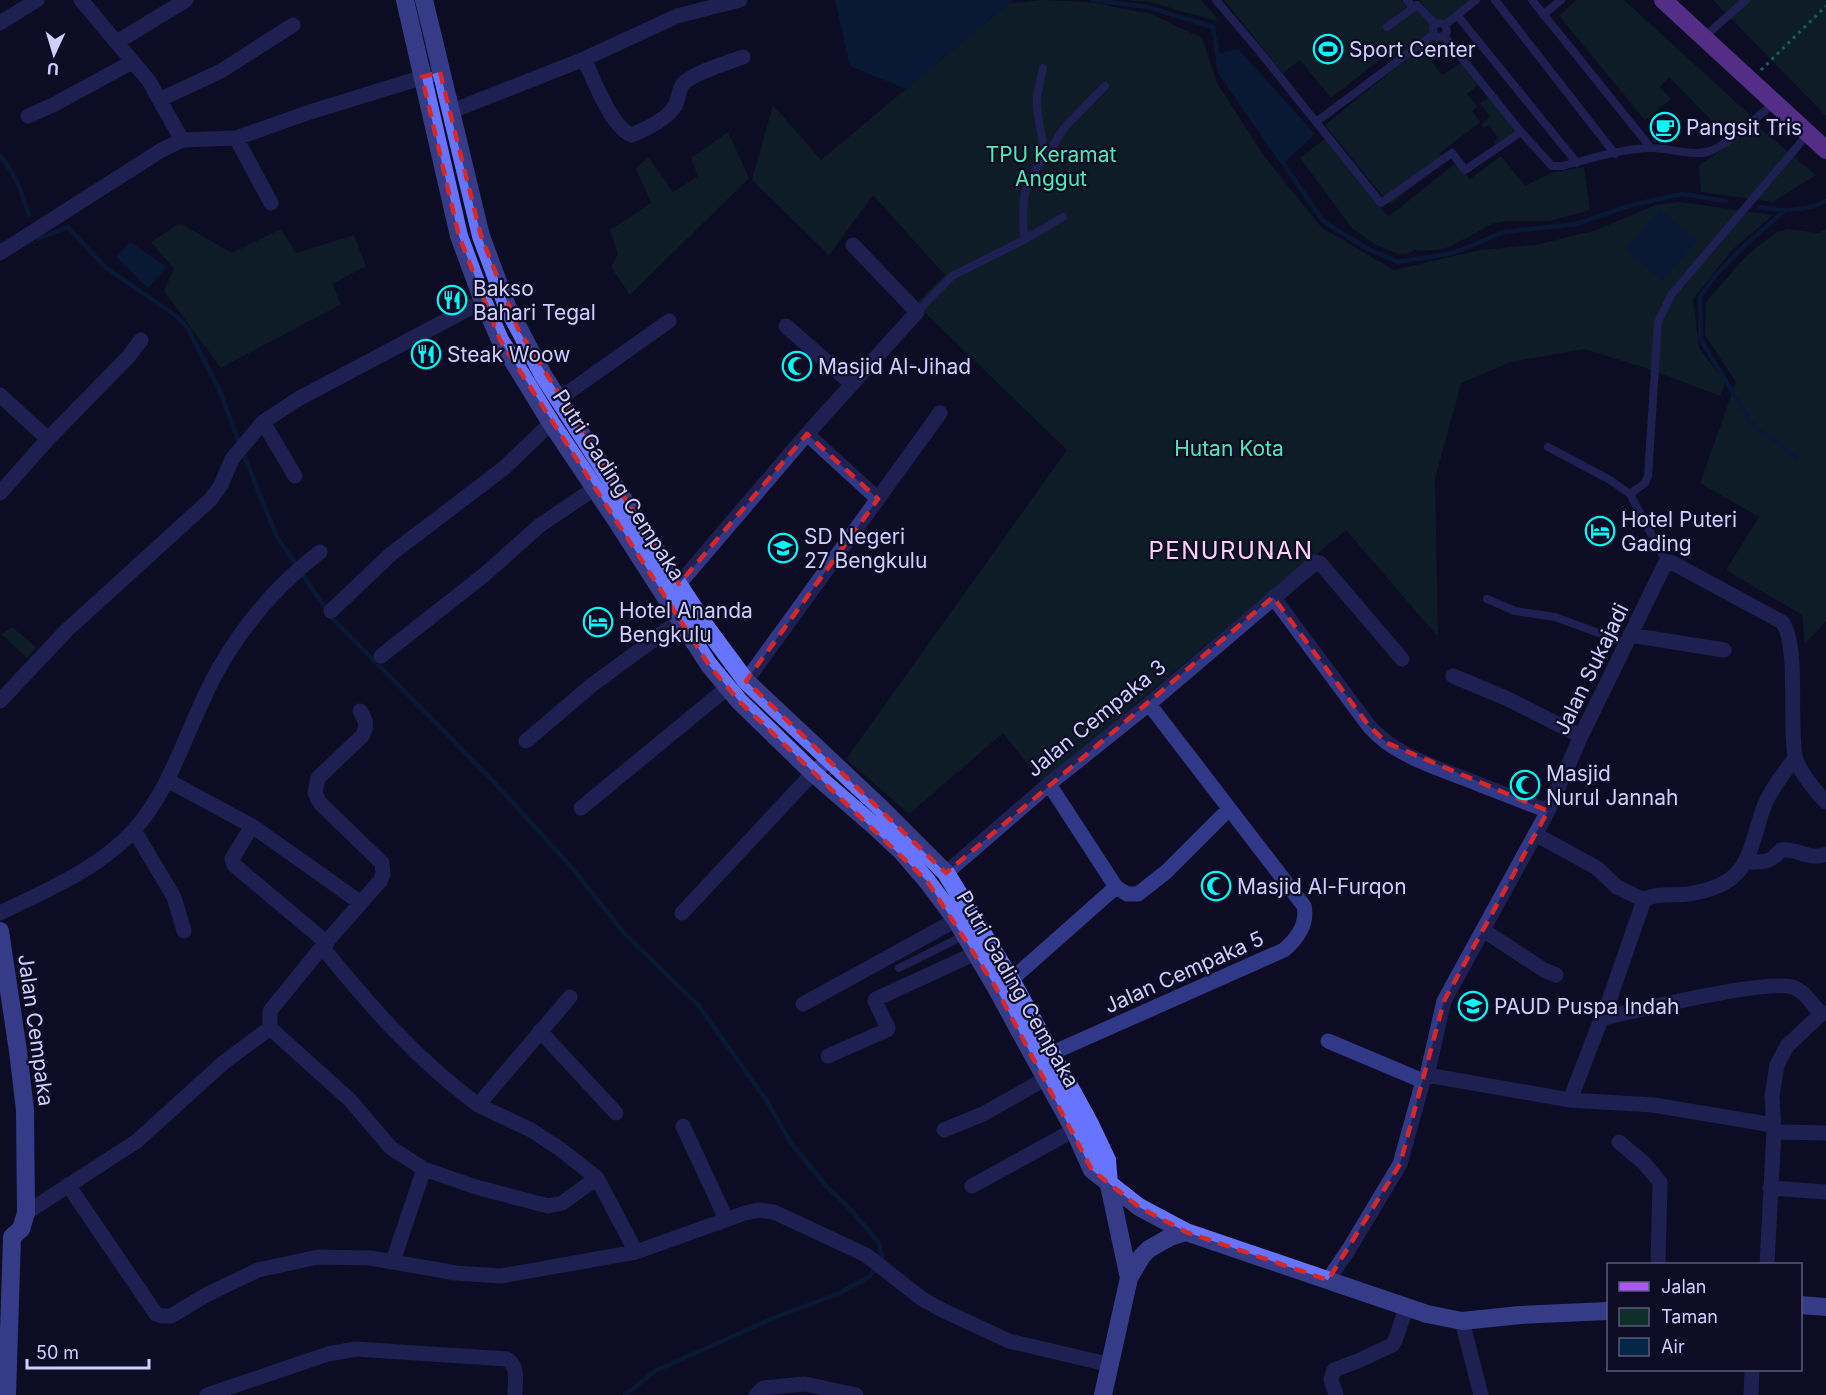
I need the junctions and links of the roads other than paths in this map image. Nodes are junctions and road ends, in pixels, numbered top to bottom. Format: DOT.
graph roads {
  1 [pos="37,0"];
  2 [pos="81,0"];
  3 [pos="186,0"];
  4 [pos="405,0"];
  5 [pos="424,0"];
  6 [pos="740,0"];
  7 [pos="1216,0"];
  8 [pos="1407,0"];
  9 [pos="1495,0"];
  10 [pos="1532,0"];
  11 [pos="1561,0"];
  12 [pos="1663,0"];
  13 [pos="1746,0"];
  14 [pos="1480,2"];
  15 [pos="1413,7"];
  16 [pos="1457,15"];
  17 [pos="1543,15"];
  18 [pos="0,23"];
  19 [pos="1435,24"];
  20 [pos="293,25"];
  21 [pos="1445,25"];
  22 [pos="1387,27"];
  23 [pos="1434,34"];
  24 [pos="1444,36"];
  25 [pos="1703,39"];
  26 [pos="117,42"];
  27 [pos="743,57"];
  28 [pos="584,59"];
  29 [pos="132,62"];
  30 [pos="1043,68"];
  31 [pos="440,72"];
  32 [pos="422,76"];
  33 [pos="1105,86"];
  34 [pos="161,99"];
  35 [pos="1774,103"];
  36 [pos="452,111"];
  37 [pos="28,116"];
  38 [pos="1316,122"];
  39 [pos="1521,132"];
  40 [pos="1808,134"];
  41 [pos="236,138"];
  42 [pos="182,140"];
  43 [pos="1651,148"];
  44 [pos="1826,150"];
  45 [pos="1615,154"];
  46 [pos="1045,158"];
  47 [pos="1577,163"];
  48 [pos="271,203"];
  49 [pos="1062,217"];
  50 [pos="1024,240"];
  51 [pos="853,245"];
  52 [pos="0,253"];
  53 [pos="483,301"];
  54 [pos="917,312"];
  55 [pos="669,321"];
  56 [pos="786,326"];
  57 [pos="141,340"];
  58 [pos="852,384"];
  59 [pos="0,395"];
  60 [pos="560,399"];
  61 [pos="940,413"];
  62 [pos="551,423"];
  63 [pos="258,428"];
  64 [pos="807,434"];
  65 [pos="48,439"];
  66 [pos="1548,447"];
  67 [pos="295,476"];
  68 [pos="595,488"];
  69 [pos="0,493"];
  70 [pos="1630,494"];
  71 [pos="878,499"];
  72 [pos="321,552"];
  73 [pos="1666,562"];
  74 [pos="679,584"];
  75 [pos="664,596"];
  76 [pos="1273,597"];
  77 [pos="1487,599"];
  78 [pos="331,611"];
  79 [pos="679,621"];
  80 [pos="1628,639"];
  81 [pos="1724,650"];
  82 [pos="381,656"];
  83 [pos="1402,659"];
  84 [pos="1453,676"];
  85 [pos="746,681"];
  86 [pos="727,688"];
  87 [pos="0,701"];
  88 [pos="1149,704"];
  89 [pos="360,711"];
  90 [pos="1581,736"];
  91 [pos="526,741"];
  92 [pos="1795,758"];
  93 [pos="828,760"];
  94 [pos="813,773"];
  95 [pos="167,780"];
  96 [pos="1048,784"];
  97 [pos="1826,802"];
  98 [pos="581,808"];
  99 [pos="1229,809"];
  100 [pos="1548,811"];
  101 [pos="252,826"];
  102 [pos="134,830"];
  103 [pos="1535,834"];
  104 [pos="1826,854"];
  105 [pos="1745,862"];
  106 [pos="946,873"];
  107 [pos="1116,887"];
  108 [pos="1644,900"];
  109 [pos="361,903"];
  110 [pos="0,913"];
  111 [pos="682,913"];
  112 [pos="960,927"];
  113 [pos="1483,930"];
  114 [pos="184,931"];
  115 [pos="0,932"];
  116 [pos="324,945"];
  117 [pos="976,953"];
  118 [pos="899,968"];
  119 [pos="1556,975"];
  120 [pos="1003,983"];
  121 [pos="570,996"];
  122 [pos="803,1004"];
  123 [pos="1824,1014"];
  124 [pos="1603,1018"];
  125 [pos="270,1028"];
  126 [pos="540,1031"];
  127 [pos="1328,1041"];
  128 [pos="1052,1053"];
  129 [pos="828,1056"];
  130 [pos="1425,1078"];
  131 [pos="1045,1079"];
  132 [pos="1570,1100"];
  133 [pos="478,1105"];
  134 [pos="616,1113"];
  135 [pos="683,1126"];
  136 [pos="1773,1129"];
  137 [pos="944,1130"];
  138 [pos="1074,1130"];
  139 [pos="1826,1133"];
  140 [pos="1619,1142"];
  141 [pos="424,1169"];
  142 [pos="597,1178"];
  143 [pos="68,1185"];
  144 [pos="1109,1185"];
  145 [pos="972,1186"];
  146 [pos="1770,1188"];
  147 [pos="1826,1192"];
  148 [pos="26,1213"];
  149 [pos="726,1219"];
  150 [pos="1186,1232"];
  151 [pos="6,1238"];
  152 [pos="636,1252"];
  153 [pos="393,1261"];
  154 [pos="1658,1263"];
  155 [pos="1767,1263"];
  156 [pos="1129,1278"];
  157 [pos="1328,1280"];
  158 [pos="1802,1305"];
  159 [pos="1826,1307"];
  160 [pos="1406,1308"];
  161 [pos="1607,1311"];
  162 [pos="1462,1320"];
  163 [pos="1111,1365"];
  164 [pos="1752,1371"];
  165 [pos="7,1395"];
  166 [pos="207,1395"];
  167 [pos="515,1395"];
  168 [pos="756,1395"];
  169 [pos="856,1395"];
  170 [pos="1103,1395"];
  171 [pos="1336,1395"];
  172 [pos="1481,1395"];
  173 [pos="1751,1395"];
  1 -- 18 [label="street"];
  2 -- 26 [label="street"];
  3 -- 26 [label="street"];
  4 -- 32 [label="street, Putri Gading Cempaka"];
  5 -- 31 [label="street, Putri Gading Cempaka"];
  6 -- 28 [label="street"];
  7 -- 38 [label="lane"];
  8 -- 15 [label="lane"];
  9 -- 45 [label="lane"];
  10 -- 17 [label="lane"];
  11 -- 17 [label="lane"];
  12 -- 25 [label="main road"];
  13 -- 25 [label="lane"];
  14 -- 16 [label="lane"];
  15 -- 19 [label="lane"];
  15 -- 22 [label="lane"];
  16 -- 21 [label="lane"];
  16 -- 47 [label="lane"];
  17 -- 43 [label="lane"];
  19 -- 21 [label="lane"];
  19 -- 23 [label="lane"];
  20 -- 34 [label="street"];
  21 -- 24 [label="lane"];
  23 -- 24 [label="lane"];
  23 -- 38 [label="lane"];
  24 -- 39 [label="lane"];
  25 -- 35 [label="main road"];
  26 -- 29 [label="street"];
  27 -- 28 [label="street"];
  28 -- 36 [label="street"];
  29 -- 34 [label="street"];
  29 -- 37 [label="street"];
  30 -- 46 [label="lane"];
  31 -- 32 [label="street"];
  31 -- 36 [label="street, Putri Gading Cempaka"];
  32 -- 41 [label="street"];
  32 -- 53 [label="street, Putri Gading Cempaka"];
  33 -- 46 [label="lane"];
  34 -- 42 [label="street"];
  35 -- 40 [label="main road"];
  35 -- 43 [label="lane"];
  36 -- 60 [label="street, Putri Gading Cempaka"];
  38 -- 39 [label="lane"];
  39 -- 47 [label="lane"];
  40 -- 44 [label="main road"];
  40 -- 70 [label="lane"];
  41 -- 42 [label="street"];
  41 -- 48 [label="street"];
  42 -- 52 [label="street"];
  43 -- 45 [label="lane"];
  45 -- 47 [label="lane"];
  46 -- 50 [label="lane"];
  49 -- 50 [label="lane"];
  50 -- 54 [label="lane"];
  51 -- 54 [label="street"];
  53 -- 62 [label="street, Putri Gading Cempaka"];
  53 -- 63 [label="street"];
  54 -- 58 [label="street"];
  55 -- 60 [label="street"];
  56 -- 58 [label="street"];
  57 -- 65 [label="street"];
  58 -- 64 [label="street"];
  59 -- 65 [label="street"];
  60 -- 74 [label="street, Putri Gading Cempaka"];
  61 -- 71 [label="street"];
  62 -- 68 [label="street, Putri Gading Cempaka"];
  62 -- 78 [label="street"];
  63 -- 67 [label="street"];
  63 -- 87 [label="street"];
  64 -- 71 [label="street"];
  64 -- 74 [label="street"];
  65 -- 69 [label="street"];
  66 -- 70 [label="lane"];
  68 -- 75 [label="street, Putri Gading Cempaka"];
  68 -- 82 [label="street"];
  70 -- 73 [label="lane"];
  71 -- 85 [label="street"];
  72 -- 95 [label="street"];
  73 -- 80 [label="street, Jalan Sukajadi"];
  73 -- 92 [label="street"];
  74 -- 75 [label="street"];
  74 -- 85 [label="street, Putri Gading Cempaka"];
  75 -- 79 [label="street, Putri Gading Cempaka"];
  76 -- 83 [label="street, Jalan Cempaka 3"];
  76 -- 88 [label="street, Jalan Cempaka 3"];
  76 -- 100 [label="street"];
  77 -- 80 [label="lane"];
  79 -- 86 [label="street, Putri Gading Cempaka"];
  79 -- 91 [label="street"];
  80 -- 81 [label="street"];
  80 -- 90 [label="street, Jalan Sukajadi"];
  84 -- 90 [label="street"];
  85 -- 93 [label="street, Putri Gading Cempaka"];
  86 -- 94 [label="street, Putri Gading Cempaka"];
  86 -- 98 [label="street"];
  88 -- 96 [label="street, Jalan Cempaka 3"];
  88 -- 99 [label="street, Jalan Cempaka 5"];
  89 -- 109 [label="street"];
  90 -- 100 [label="street, Jalan Sukajadi"];
  92 -- 97 [label="street"];
  92 -- 105 [label="street"];
  93 -- 94 [label="street"];
  93 -- 106 [label="street, Putri Gading Cempaka"];
  94 -- 111 [label="street"];
  94 -- 112 [label="street, Putri Gading Cempaka"];
  95 -- 101 [label="street"];
  95 -- 102 [label="street"];
  96 -- 106 [label="street, Jalan Cempaka 3"];
  96 -- 107 [label="street"];
  99 -- 107 [label="street"];
  99 -- 128 [label="street, Jalan Cempaka 5"];
  100 -- 103 [label="street, Jalan Sukajadi"];
  101 -- 109 [label="street"];
  101 -- 116 [label="street"];
  102 -- 110 [label="street"];
  102 -- 114 [label="street"];
  103 -- 108 [label="street"];
  103 -- 113 [label="street, Jalan Sukajadi"];
  104 -- 105 [label="street"];
  105 -- 108 [label="street"];
  106 -- 120 [label="street, Putri Gading Cempaka"];
  107 -- 120 [label="street"];
  108 -- 124 [label="street"];
  109 -- 116 [label="street"];
  112 -- 117 [label="street, Putri Gading Cempaka"];
  112 -- 118 [label="lane"];
  112 -- 122 [label="street"];
  113 -- 119 [label="street"];
  113 -- 130 [label="street, Jalan Sukajadi"];
  115 -- 148 [label="street, Jalan Cempaka"];
  116 -- 125 [label="street"];
  116 -- 133 [label="street"];
  117 -- 120 [label="street, Putri Gading Cempaka"];
  117 -- 129 [label="street"];
  120 -- 128 [label="street, Putri Gading Cempaka"];
  120 -- 131 [label="street, Putri Gading Cempaka"];
  121 -- 126 [label="street"];
  123 -- 124 [label="street"];
  123 -- 136 [label="street"];
  124 -- 132 [label="street"];
  125 -- 141 [label="street"];
  125 -- 143 [label="street"];
  126 -- 133 [label="street"];
  126 -- 134 [label="street"];
  127 -- 130 [label="street"];
  128 -- 144 [label="street, Putri Gading Cempaka"];
  130 -- 132 [label="street"];
  130 -- 157 [label="street, Jalan Sukajadi"];
  131 -- 137 [label="street"];
  131 -- 138 [label="street, Putri Gading Cempaka"];
  132 -- 136 [label="street"];
  133 -- 142 [label="street"];
  135 -- 149 [label="street"];
  136 -- 139 [label="street"];
  136 -- 146 [label="street"];
  138 -- 144 [label="street, Putri Gading Cempaka"];
  138 -- 145 [label="street"];
  140 -- 154 [label="street"];
  141 -- 142 [label="street"];
  141 -- 153 [label="street"];
  142 -- 152 [label="street"];
  143 -- 148 [label="street"];
  143 -- 153 [label="street"];
  144 -- 150 [label="street, Putri Gading Cempaka"];
  144 -- 156 [label="street, Putri Gading Cempaka"];
  146 -- 147 [label="street"];
  146 -- 155 [label="street"];
  148 -- 151 [label="street"];
  149 -- 152 [label="street"];
  149 -- 163 [label="street"];
  150 -- 156 [label="street"];
  150 -- 157 [label="street, Putri Gading Cempaka"];
  151 -- 165 [label="street"];
  152 -- 153 [label="street"];
  156 -- 163 [label="street"];
  157 -- 160 [label="street, Putri Gading Cempaka"];
  158 -- 159 [label="street"];
  160 -- 162 [label="street, Putri Gading Cempaka"];
  160 -- 171 [label="street"];
  161 -- 162 [label="street, Putri Gading Cempaka"];
  162 -- 172 [label="street"];
  163 -- 170 [label="street"];
  164 -- 173 [label="street"];
  166 -- 167 [label="street"];
  168 -- 169 [label="street"];
}
